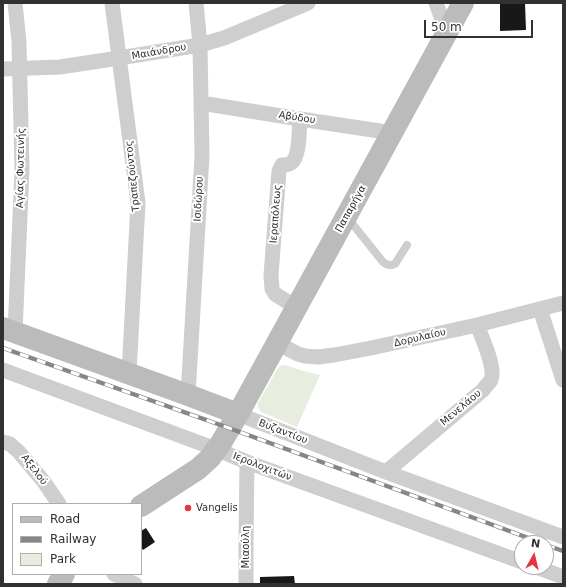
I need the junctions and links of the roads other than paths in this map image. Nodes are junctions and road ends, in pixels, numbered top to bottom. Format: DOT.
graph roads {
  1 [pos="15,3"];
  2 [pos="112,3"];
  3 [pos="196,3"];
  4 [pos="308,3"];
  5 [pos="436,3"];
  6 [pos="463,3"];
  7 [pos="447,33"];
  8 [pos="200,45"];
  9 [pos="119,58"];
  10 [pos="3,69"];
  11 [pos="20,69"];
  12 [pos="201,103"];
  13 [pos="300,119"];
  14 [pos="392,133"];
  15 [pos="347,216"];
  16 [pos="407,245"];
  17 [pos="563,303"];
  18 [pos="296,307"];
  19 [pos="540,309"];
  20 [pos="477,325"];
  21 [pos="9,330"];
  22 [pos="277,343"];
  23 [pos="3,370"];
  24 [pos="129,374"];
  25 [pos="563,380"];
  26 [pos="188,395"];
  27 [pos="238,414"];
  28 [pos="3,442"];
  29 [pos="216,449"];
  30 [pos="247,462"];
  31 [pos="386,472"];
  32 [pos="58,503"];
  33 [pos="142,505"];
  34 [pos="563,537"];
  35 [pos="514,559"];
  36 [pos="63,575"];
  37 [pos="116,575"];
  38 [pos="58,584"];
  39 [pos="135,584"];
  40 [pos="246,584"];
  1 -- 11 [label="street, Αγίας Φωτεινής"];
  2 -- 9 [label="street, Τραπεζούντος"];
  3 -- 8 [label="street, Ισιδώρου"];
  4 -- 8 [label="street, Μαιάνδρου"];
  5 -- 7 [label="street"];
  6 -- 7 [label="street, Παπαρήγα"];
  7 -- 14 [label="street, Παπαρήγα"];
  8 -- 9 [label="street, Μαιάνδρου"];
  8 -- 12 [label="street, Ισιδώρου"];
  9 -- 11 [label="street, Μαιάνδρου"];
  9 -- 24 [label="street, Τραπεζούντος"];
  10 -- 11 [label="street, Μαιάνδρου"];
  11 -- 21 [label="street, Αγίας Φωτεινής"];
  12 -- 13 [label="street, Αβύδου"];
  12 -- 26 [label="street, Ισιδώρου"];
  13 -- 14 [label="street, Αβύδου"];
  13 -- 18 [label="street, Ιεραπόλεως"];
  14 -- 15 [label="street, Παπαρήγα"];
  15 -- 16 [label="lane"];
  15 -- 18 [label="street, Παπαρήγα"];
  17 -- 19 [label="street, Δορυλαίου"];
  18 -- 22 [label="street, Παπαρήγα"];
  19 -- 20 [label="street, Δορυλαίου"];
  19 -- 25 [label="street"];
  20 -- 22 [label="street, Δορυλαίου"];
  20 -- 31 [label="street, Μενελάου"];
  21 -- 24 [label="street, Βυζαντίου"];
  22 -- 27 [label="street, Παπαρήγα"];
  23 -- 29 [label="street, Ιερολοχιτών"];
  24 -- 26 [label="street, Βυζαντίου"];
  26 -- 27 [label="street, Βυζαντίου"];
  27 -- 29 [label="street, Παπαρήγα"];
  27 -- 31 [label="street, Βυζαντίου"];
  28 -- 32 [label="street, Αξελού"];
  29 -- 30 [label="street, Ιερολοχιτών"];
  29 -- 33 [label="street, Παπαρήγα"];
  30 -- 35 [label="street, Ιερολοχιτών"];
  30 -- 40 [label="street, Μιαούλη"];
  31 -- 34 [label="street, Βυζαντίου"];
  36 -- 38 [label="street"];
  37 -- 39 [label="street"];
}
